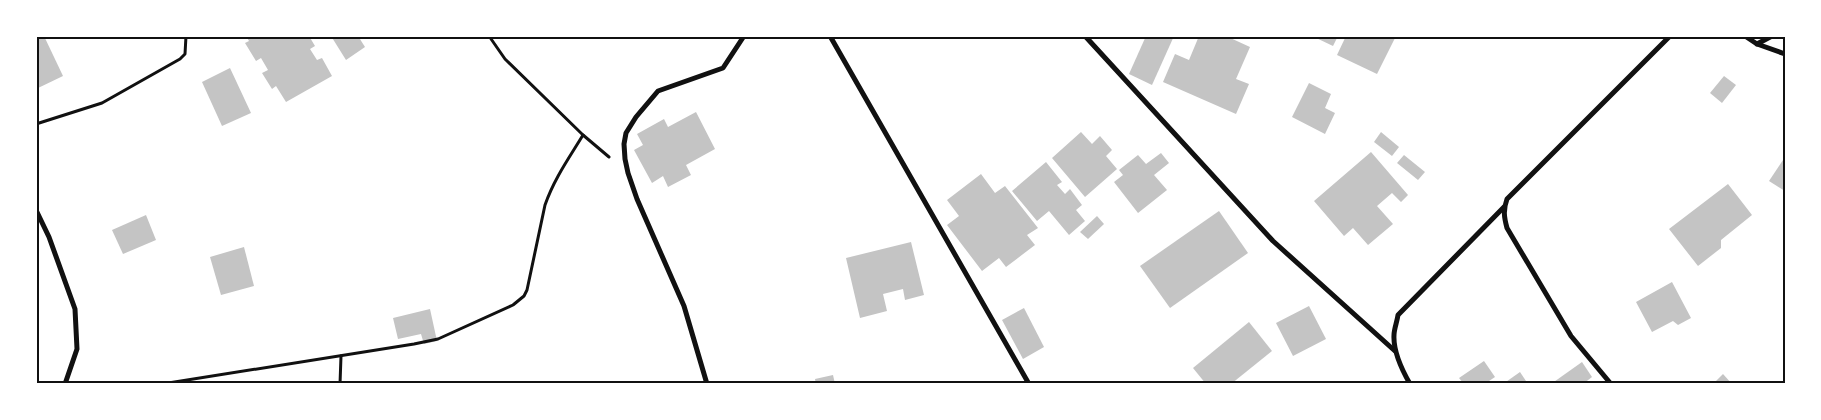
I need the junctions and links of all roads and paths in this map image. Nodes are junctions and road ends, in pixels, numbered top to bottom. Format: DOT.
graph roads {
  1 [pos="186,36"];
  2 [pos="489,36"];
  3 [pos="744,36"];
  4 [pos="830,36"];
  5 [pos="1085,36"];
  6 [pos="1670,36"];
  7 [pos="1745,36"];
  8 [pos="1772,36"];
  9 [pos="1757,44"];
  10 [pos="1785,54"];
  11 [pos="36,124"];
  12 [pos="583,135"];
  13 [pos="628,173"];
  14 [pos="1504,207"];
  15 [pos="36,210"];
  16 [pos="1396,351"];
  17 [pos="341,356"];
  18 [pos="65,384"];
  19 [pos="162,384"];
  20 [pos="340,384"];
  21 [pos="707,384"];
  22 [pos="1029,384"];
  23 [pos="1410,384"];
  24 [pos="1611,384"];
  1 -- 11 [label="path"];
  2 -- 12 [label="path"];
  3 -- 13 [label="street"];
  4 -- 22 [label="street"];
  5 -- 16 [label="street"];
  6 -- 14 [label="street"];
  7 -- 9 [label="street"];
  8 -- 9 [label="street"];
  9 -- 10 [label="street"];
  12 -- 13 [label="path"];
  12 -- 17 [label="path"];
  13 -- 21 [label="street"];
  14 -- 16 [label="street"];
  14 -- 24 [label="street"];
  15 -- 18 [label="street"];
  16 -- 23 [label="street"];
  17 -- 19 [label="path"];
  17 -- 20 [label="path"];
}
